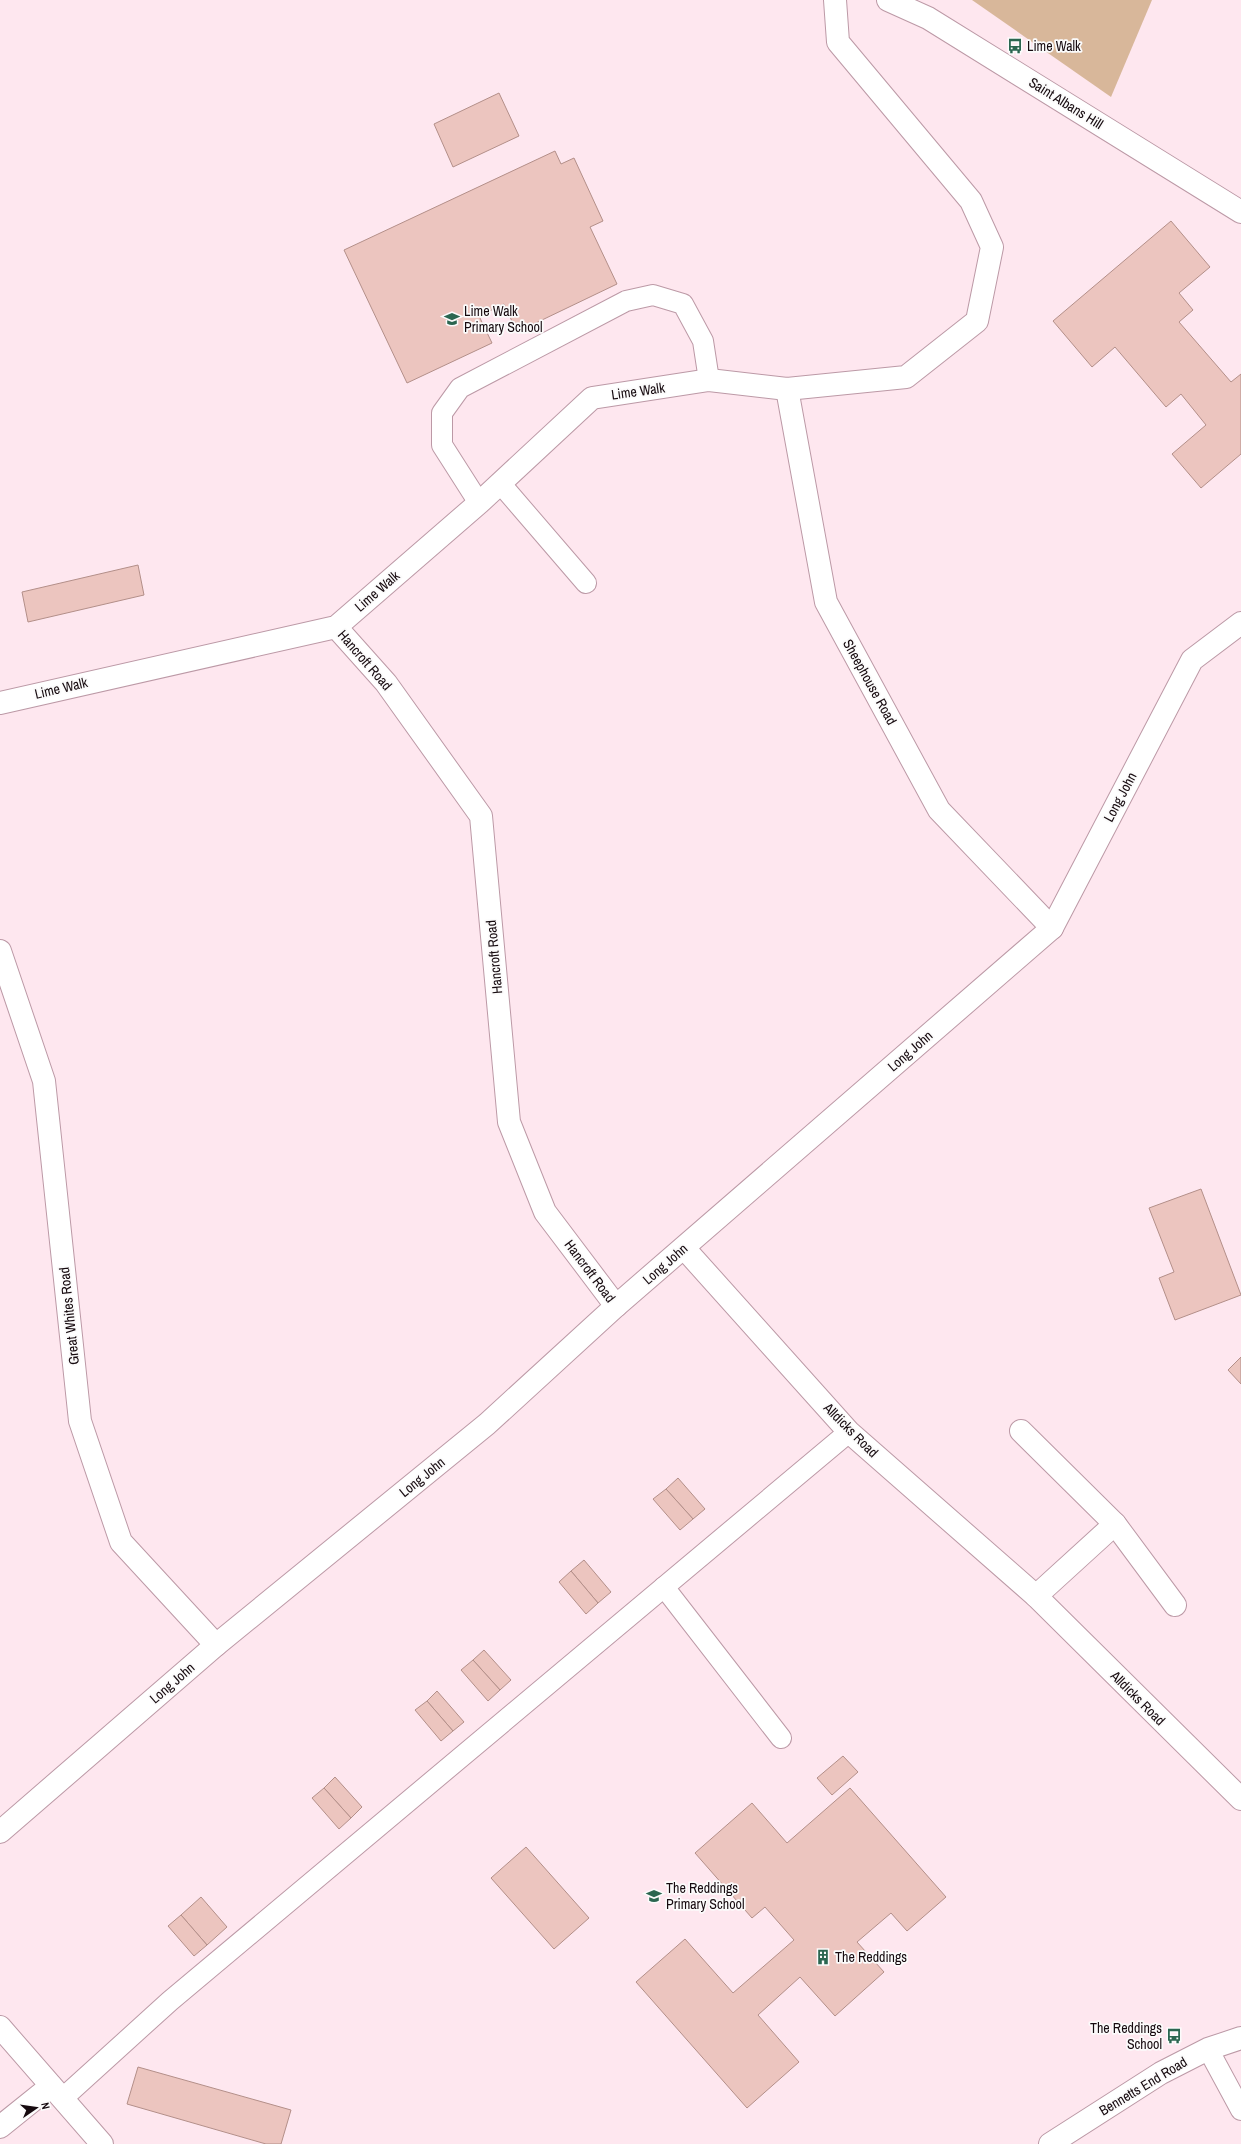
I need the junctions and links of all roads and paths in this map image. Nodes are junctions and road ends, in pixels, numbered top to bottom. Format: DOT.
graph roads {
  1 [pos="834,0"];
  2 [pos="888,0"];
  3 [pos="1241,212"];
  4 [pos="709,380"];
  5 [pos="787,389"];
  6 [pos="500,483"];
  7 [pos="479,503"];
  8 [pos="586,583"];
  9 [pos="1241,623"];
  10 [pos="336,627"];
  11 [pos="0,703"];
  12 [pos="1052,928"];
  13 [pos="0,951"];
  14 [pos="684,1248"];
  15 [pos="616,1306"];
  16 [pos="1021,1431"];
  17 [pos="849,1432"];
  18 [pos="1115,1524"];
  19 [pos="664,1587"];
  20 [pos="1036,1596"];
  21 [pos="1175,1605"];
  22 [pos="216,1645"];
  23 [pos="781,1738"];
  24 [pos="1241,1799"];
  25 [pos="0,1832"];
  26 [pos="0,2027"];
  27 [pos="1241,2038"];
  28 [pos="1208,2049"];
  29 [pos="57,2092"];
  30 [pos="1241,2110"];
  31 [pos="0,2127"];
  32 [pos="102,2144"];
  33 [pos="1050,2144"];
  1 -- 5 [label="street, Lime Walk"];
  2 -- 3 [label="street, Saint Albans Hill"];
  4 -- 5 [label="street, Lime Walk"];
  4 -- 6 [label="street, Lime Walk"];
  4 -- 7 [label="lane"];
  5 -- 12 [label="street, Sheephouse Road"];
  6 -- 7 [label="street, Lime Walk"];
  6 -- 8 [label="lane"];
  7 -- 10 [label="street, Lime Walk"];
  9 -- 12 [label="street, Long John"];
  10 -- 11 [label="street, Lime Walk"];
  10 -- 15 [label="street, Hancroft Road"];
  12 -- 14 [label="street, Long John"];
  13 -- 22 [label="street, Great Whites Road"];
  14 -- 15 [label="street, Long John"];
  14 -- 17 [label="street, Alldicks Road"];
  15 -- 22 [label="street, Long John"];
  16 -- 18 [label="street"];
  17 -- 19 [label="lane"];
  17 -- 20 [label="street, Alldicks Road"];
  18 -- 20 [label="street"];
  18 -- 21 [label="street"];
  19 -- 23 [label="lane"];
  19 -- 29 [label="lane"];
  20 -- 24 [label="street, Alldicks Road"];
  22 -- 25 [label="street, Long John"];
  26 -- 29 [label="street"];
  27 -- 28 [label="street, Bennetts End Road"];
  28 -- 30 [label="lane"];
  28 -- 33 [label="street, Bennetts End Road"];
  29 -- 31 [label="street"];
  29 -- 32 [label="street"];
}
